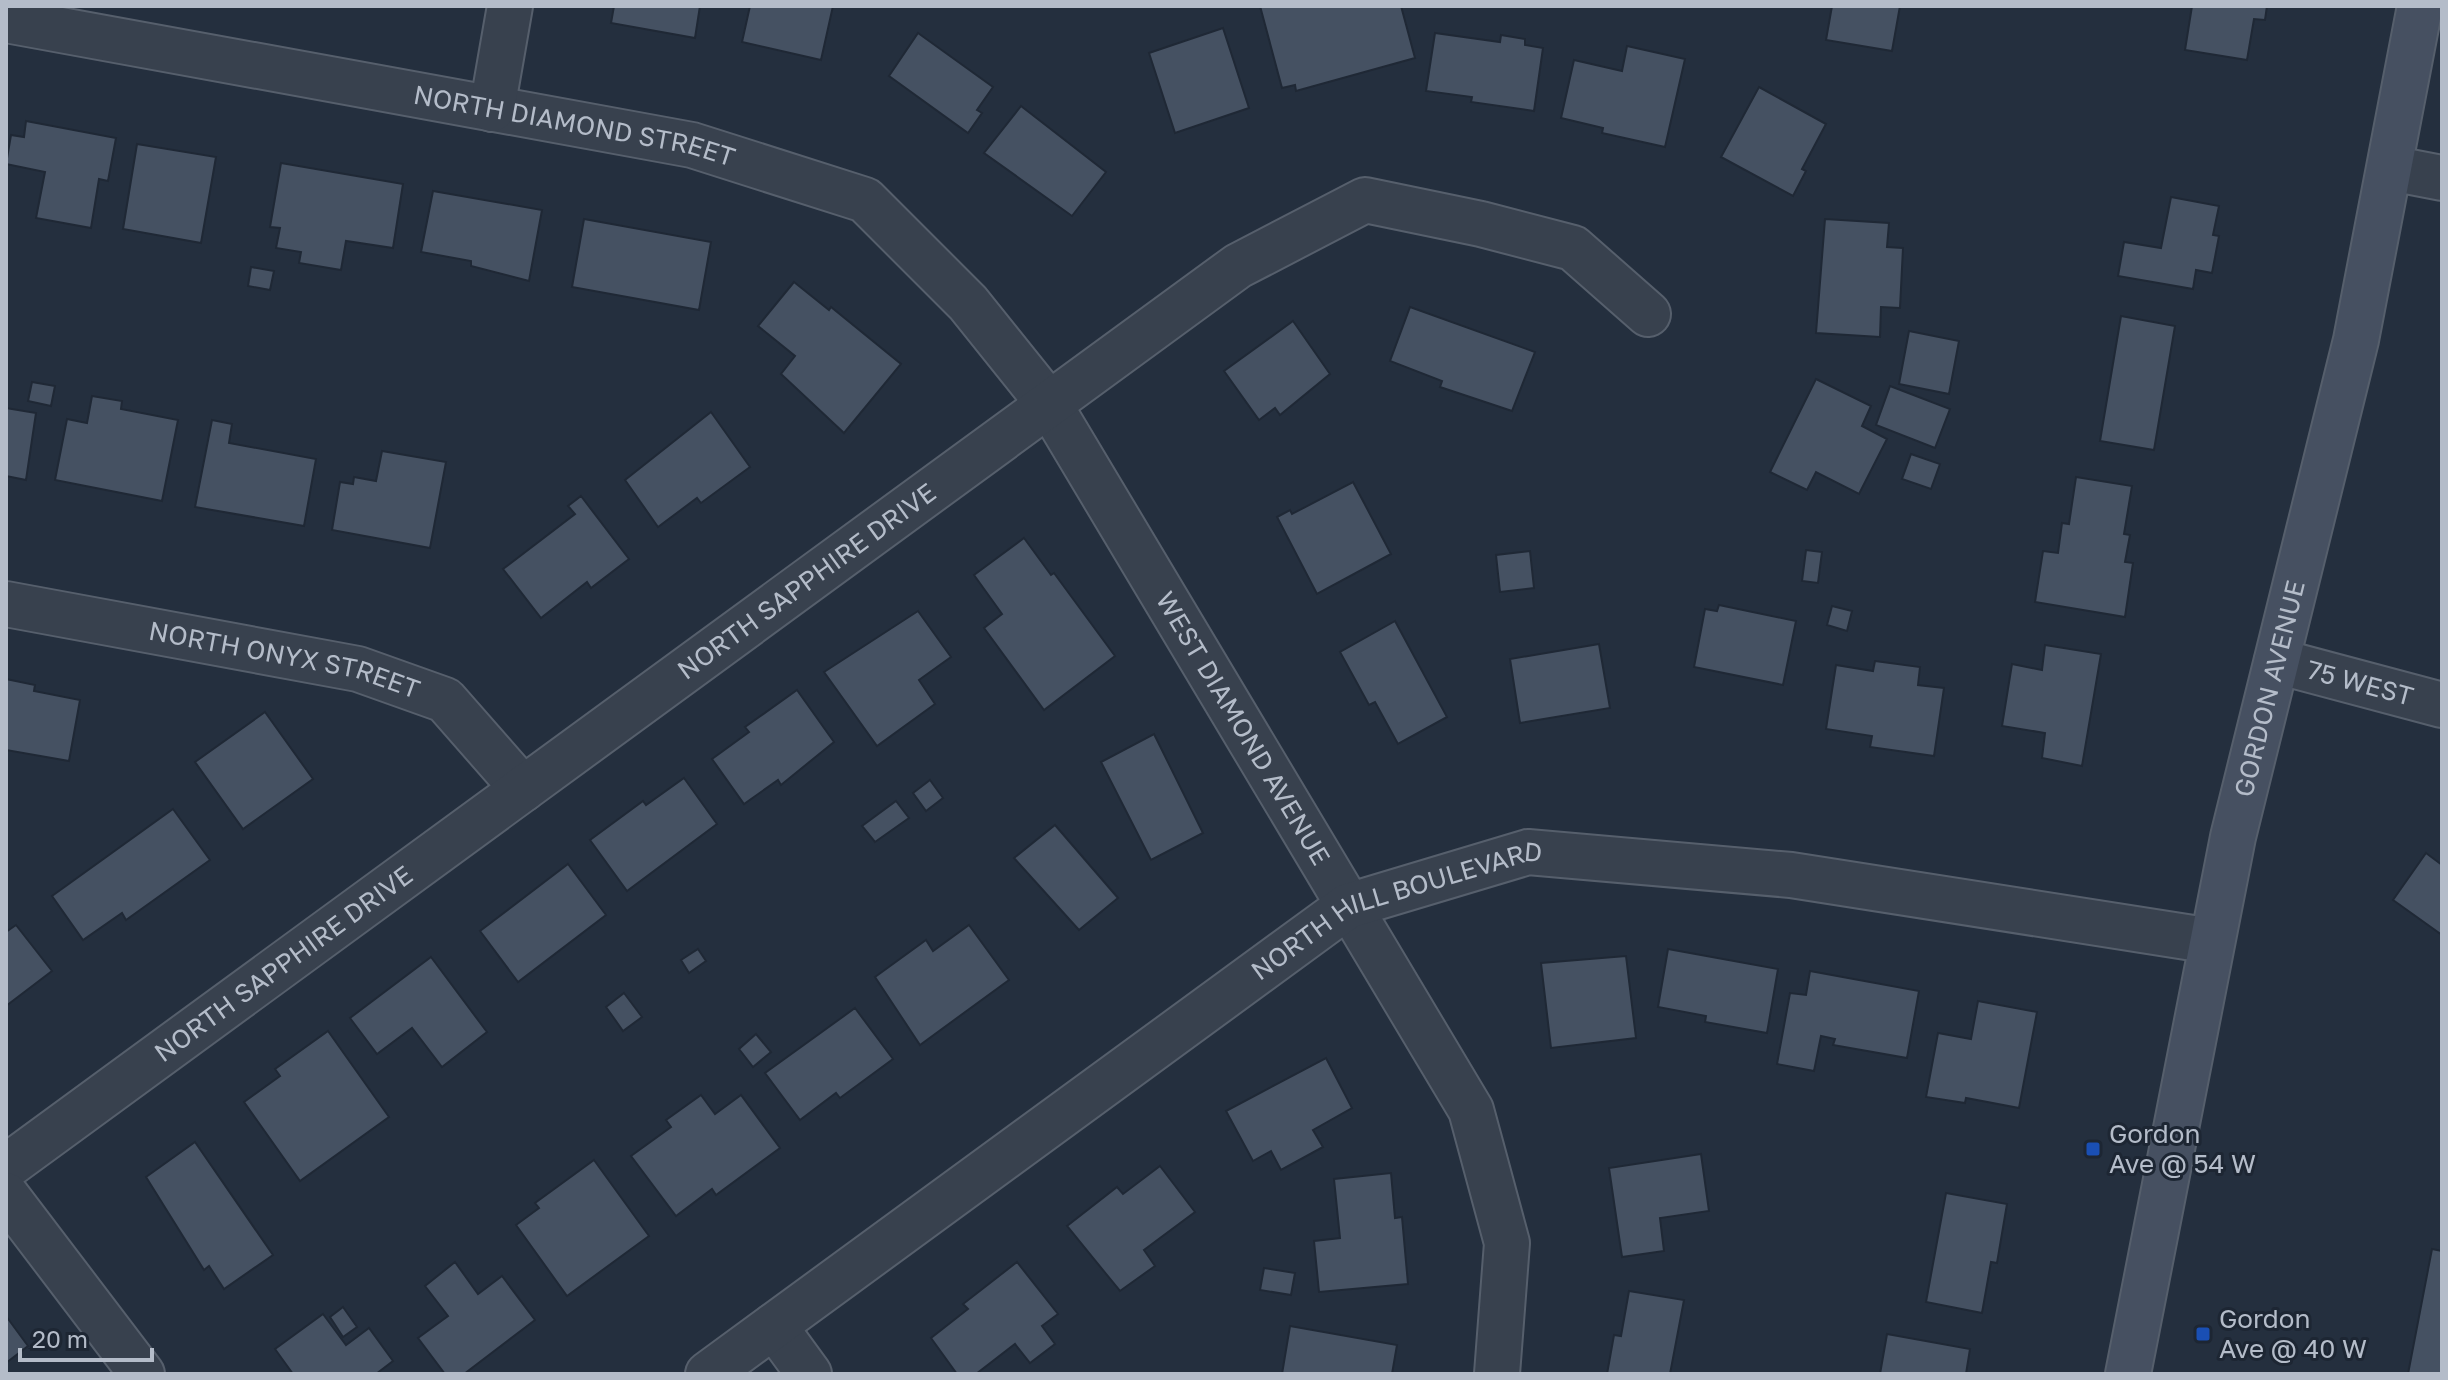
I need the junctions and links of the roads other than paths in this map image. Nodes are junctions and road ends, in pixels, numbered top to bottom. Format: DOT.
graph roads {
  1 [pos="510,6"];
  2 [pos="2420,6"];
  3 [pos="6,20"];
  4 [pos="492,109"];
  5 [pos="2390,168"];
  6 [pos="2442,178"];
  7 [pos="1648,314"];
  8 [pos="1049,404"];
  9 [pos="6,604"];
  10 [pos="2277,661"];
  11 [pos="2442,705"];
  12 [pos="523,789"];
  13 [pos="1348,906"];
  14 [pos="2212,941"];
  15 [pos="6,1167"];
  16 [pos="6,1195"];
  17 [pos="774,1326"];
  18 [pos="142,1374"];
  19 [pos="708,1374"];
  20 [pos="809,1374"];
  21 [pos="1497,1374"];
  22 [pos="2128,1374"];
  1 -- 4 [label="street"];
  2 -- 5 [label="main road, GORDON AVENUE"];
  3 -- 4 [label="street, NORTH DIAMOND STREET"];
  4 -- 8 [label="street, NORTH DIAMOND STREET"];
  5 -- 6 [label="street"];
  5 -- 10 [label="main road, GORDON AVENUE"];
  7 -- 8 [label="street, NORTH SAPPHIRE DRIVE"];
  8 -- 12 [label="street, NORTH SAPPHIRE DRIVE"];
  8 -- 13 [label="street, WEST DIAMOND AVENUE"];
  9 -- 12 [label="street, NORTH ONYX STREET"];
  10 -- 11 [label="street, 75 WEST"];
  10 -- 14 [label="main road, GORDON AVENUE"];
  12 -- 15 [label="street, NORTH SAPPHIRE DRIVE"];
  13 -- 14 [label="street, NORTH HILL BOULEVARD"];
  13 -- 17 [label="street, NORTH HILL BOULEVARD"];
  13 -- 21 [label="street, WEST DIAMOND AVENUE"];
  14 -- 22 [label="main road, GORDON AVENUE"];
  16 -- 18 [label="street"];
  17 -- 19 [label="street, NORTH HILL BOULEVARD"];
  17 -- 20 [label="street"];
}
